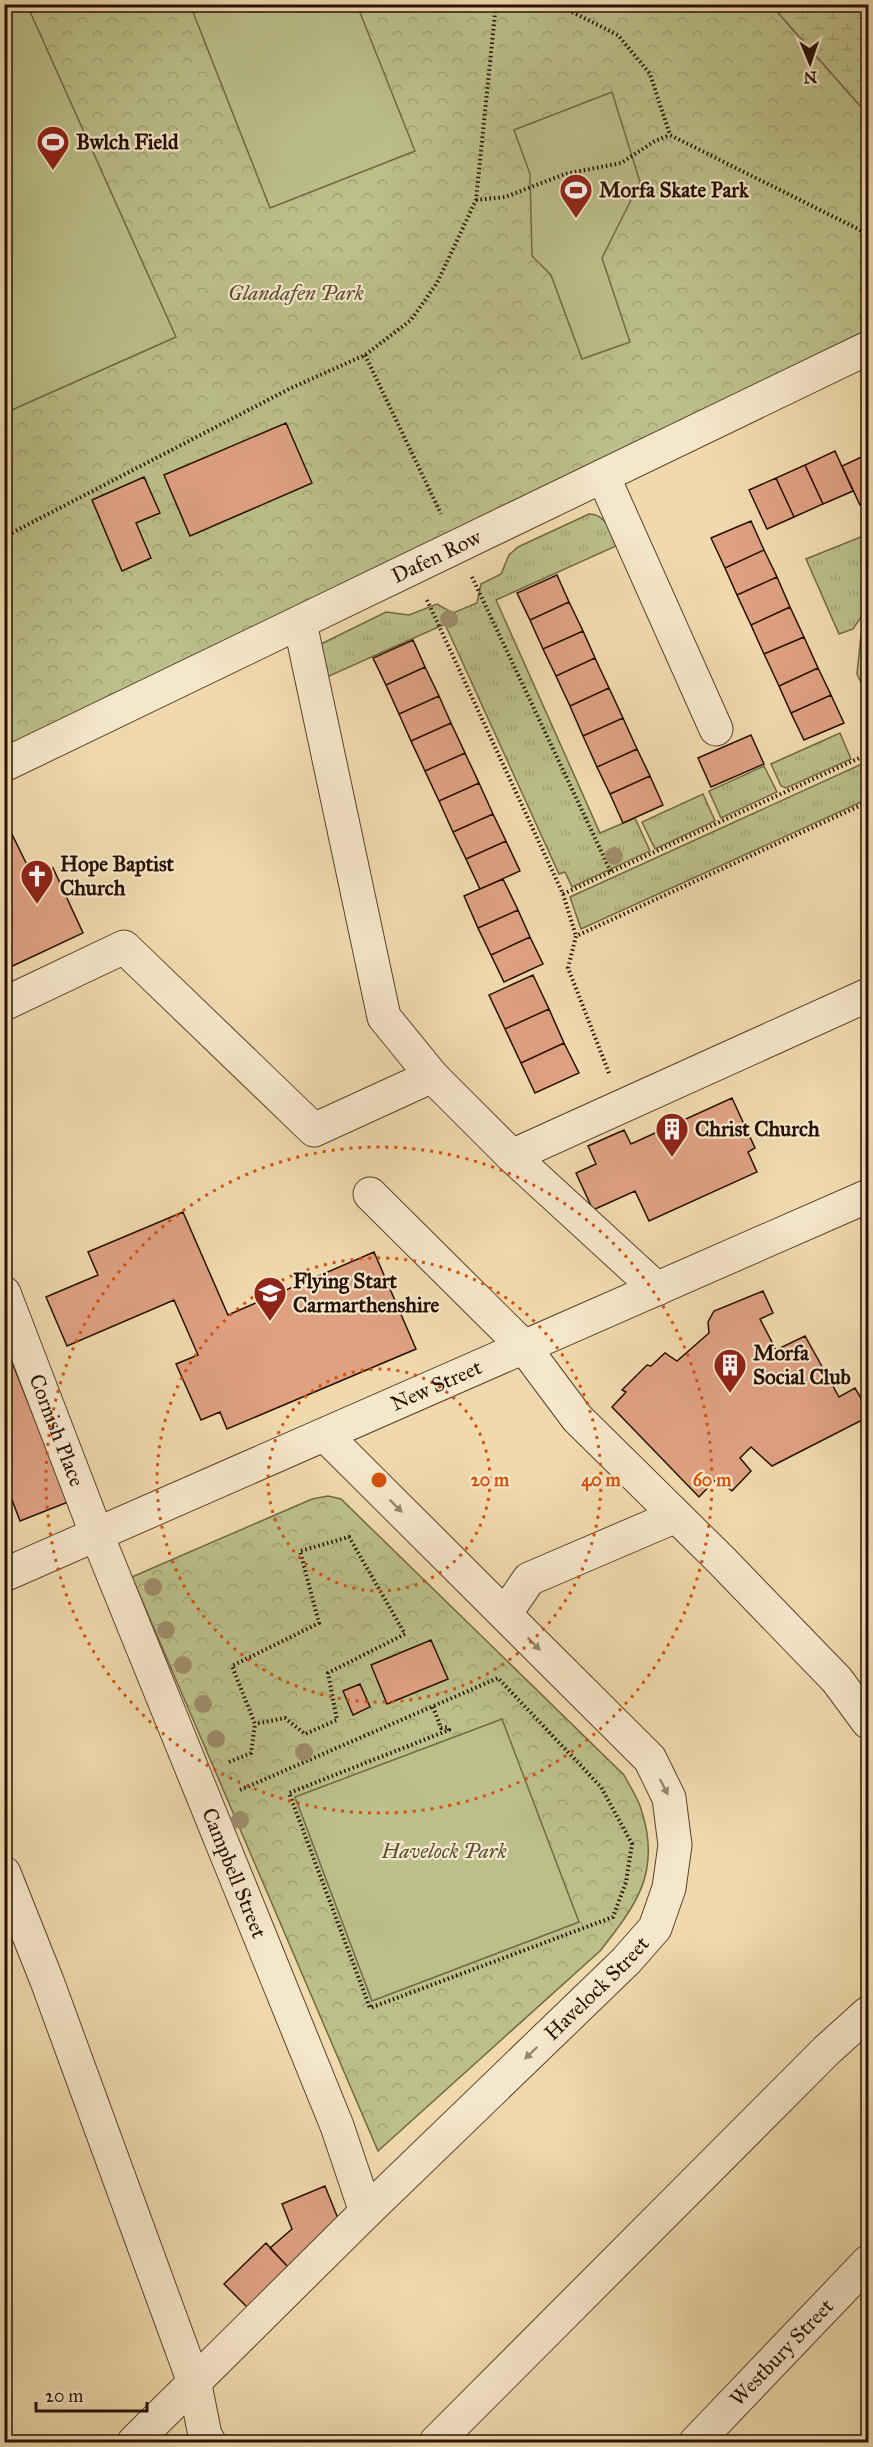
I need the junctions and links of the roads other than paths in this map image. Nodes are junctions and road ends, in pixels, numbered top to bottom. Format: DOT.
graph roads {
  1 [pos="868,348"];
  2 [pos="603,476"];
  3 [pos="300,623"];
  4 [pos="716,729"];
  5 [pos="4,765"];
  6 [pos="868,995"];
  7 [pos="4,1004"];
  8 [pos="432,1076"];
  9 [pos="512,1156"];
  10 [pos="370,1194"];
  11 [pos="868,1196"];
  12 [pos="657,1289"];
  13 [pos="4,1293"];
  14 [pos="524,1347"];
  15 [pos="325,1435"];
  16 [pos="676,1516"];
  17 [pos="97,1535"];
  18 [pos="4,1575"];
  19 [pos="505,1614"];
  20 [pos="868,1722"];
  21 [pos="4,1873"];
  22 [pos="868,2013"];
  23 [pos="366,2212"];
  24 [pos="868,2262"];
  25 [pos="195,2385"];
  26 [pos="134,2442"];
  27 [pos="209,2442"];
  28 [pos="436,2442"];
  29 [pos="696,2442"];
  1 -- 2 [label="street, Dafen Row"];
  2 -- 3 [label="street, Dafen Row"];
  2 -- 4 [label="street"];
  3 -- 5 [label="street, Dafen Row"];
  3 -- 8 [label="street"];
  6 -- 9 [label="street"];
  7 -- 8 [label="street"];
  8 -- 9 [label="street"];
  9 -- 12 [label="street"];
  10 -- 14 [label="street"];
  11 -- 12 [label="street, New Street"];
  12 -- 14 [label="street, New Street"];
  13 -- 17 [label="street, Cornish Place"];
  14 -- 15 [label="street, New Street"];
  14 -- 16 [label="street"];
  15 -- 17 [label="street, New Street"];
  15 -- 19 [label="street, Havelock Street, one-way"];
  16 -- 19 [label="street"];
  16 -- 20 [label="street"];
  17 -- 18 [label="street, New Street"];
  17 -- 23 [label="street, Campbell Street"];
  19 -- 23 [label="street, Havelock Street, one-way"];
  21 -- 25 [label="street"];
  22 -- 28 [label="street"];
  23 -- 25 [label="street, Havelock Street"];
  24 -- 29 [label="street, Westbury Street"];
  25 -- 26 [label="street, Havelock Street"];
  25 -- 27 [label="street"];
}
